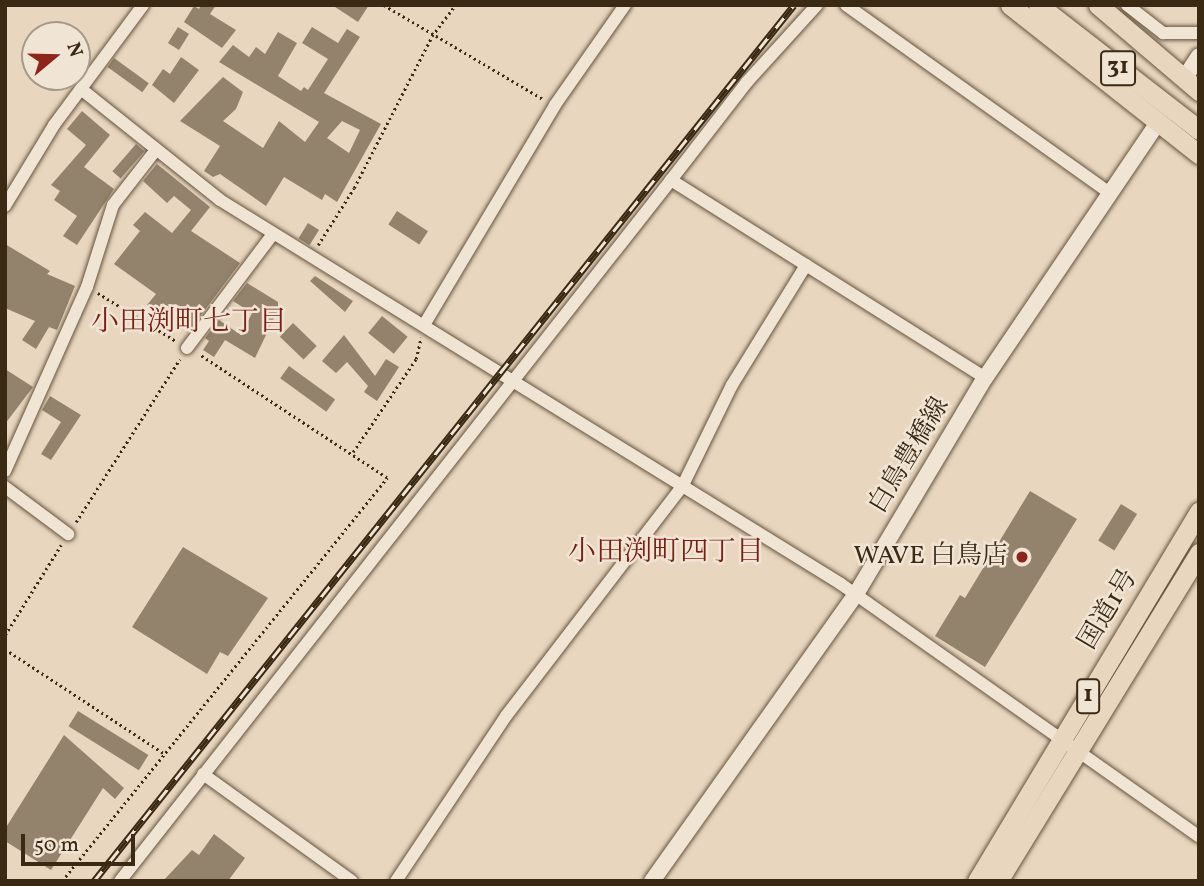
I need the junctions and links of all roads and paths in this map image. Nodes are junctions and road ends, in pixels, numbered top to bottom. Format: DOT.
graph roads {
  1 [pos="143,5"];
  2 [pos="384,5"];
  3 [pos="455,5"];
  4 [pos="625,5"];
  5 [pos="817,5"];
  6 [pos="846,5"];
  7 [pos="1010,5"];
  8 [pos="1038,5"];
  9 [pos="1098,5"];
  10 [pos="1127,5"];
  11 [pos="1199,33"];
  12 [pos="432,36"];
  13 [pos="1199,56"];
  14 [pos="91,75"];
  15 [pos="1191,85"];
  16 [pos="80,91"];
  17 [pos="83,91"];
  18 [pos="555,105"];
  19 [pos="1158,122"];
  20 [pos="1199,130"];
  21 [pos="155,151"];
  22 [pos="1199,154"];
  23 [pos="671,180"];
  24 [pos="1111,194"];
  25 [pos="5,206"];
  26 [pos="273,234"];
  27 [pos="310,257"];
  28 [pos="806,265"];
  29 [pos="87,286"];
  30 [pos="424,325"];
  31 [pos="187,348"];
  32 [pos="985,378"];
  33 [pos="514,383"];
  34 [pos="353,453"];
  35 [pos="5,471"];
  36 [pos="683,485"];
  37 [pos="5,487"];
  38 [pos="1199,511"];
  39 [pos="68,534"];
  40 [pos="1199,553"];
  41 [pos="856,594"];
  42 [pos="5,635"];
  43 [pos="5,649"];
  44 [pos="1061,740"];
  45 [pos="1076,753"];
  46 [pos="165,754"];
  47 [pos="203,774"];
  48 [pos="1199,837"];
  49 [pos="62,881"];
  50 [pos="120,881"];
  51 [pos="352,881"];
  52 [pos="396,881"];
  53 [pos="652,881"];
  54 [pos="977,881"];
  55 [pos="998,881"];
  1 -- 14 [label="street"];
  2 -- 12 [label="path"];
  3 -- 12 [label="path"];
  4 -- 18 [label="street"];
  5 -- 23 [label="street"];
  6 -- 24 [label="street"];
  7 -- 19 [label="main road, 31"];
  8 -- 20 [label="main road, 31"];
  9 -- 15 [label="main road, 31"];
  10 -- 11 [label="street"];
  12 -- 18 [label="path"];
  12 -- 27 [label="path"];
  13 -- 15 [label="main road"];
  16 -- 25 [label="street"];
  17 -- 21 [label="street"];
  18 -- 30 [label="street"];
  19 -- 22 [label="main road, 31"];
  19 -- 24 [label="main road, 白鳥豊橋線"];
  21 -- 26 [label="street"];
  21 -- 29 [label="street"];
  23 -- 28 [label="street"];
  23 -- 33 [label="street"];
  24 -- 32 [label="main road, 白鳥豊橋線"];
  26 -- 27 [label="street"];
  26 -- 31 [label="street"];
  27 -- 30 [label="street"];
  28 -- 32 [label="street"];
  28 -- 36 [label="street"];
  29 -- 31 [label="path"];
  29 -- 35 [label="street"];
  30 -- 33 [label="street"];
  30 -- 34 [label="path"];
  31 -- 34 [label="path"];
  31 -- 39 [label="path"];
  32 -- 41 [label="main road, 白鳥豊橋線"];
  33 -- 36 [label="street"];
  33 -- 47 [label="street"];
  34 -- 46 [label="path"];
  36 -- 41 [label="street"];
  36 -- 52 [label="street"];
  37 -- 39 [label="street"];
  38 -- 44 [label="main road, 国道1号 / 1"];
  39 -- 42 [label="path"];
  40 -- 45 [label="main road, 国道1号 / 1"];
  41 -- 44 [label="street"];
  41 -- 53 [label="main road, 白鳥豊橋線"];
  43 -- 46 [label="path"];
  44 -- 45 [label="street"];
  44 -- 54 [label="main road, 国道1号 / 1"];
  45 -- 48 [label="street"];
  45 -- 55 [label="main road, 国道1号 / 1"];
  46 -- 49 [label="path"];
  47 -- 50 [label="street"];
  47 -- 51 [label="street"];
}
